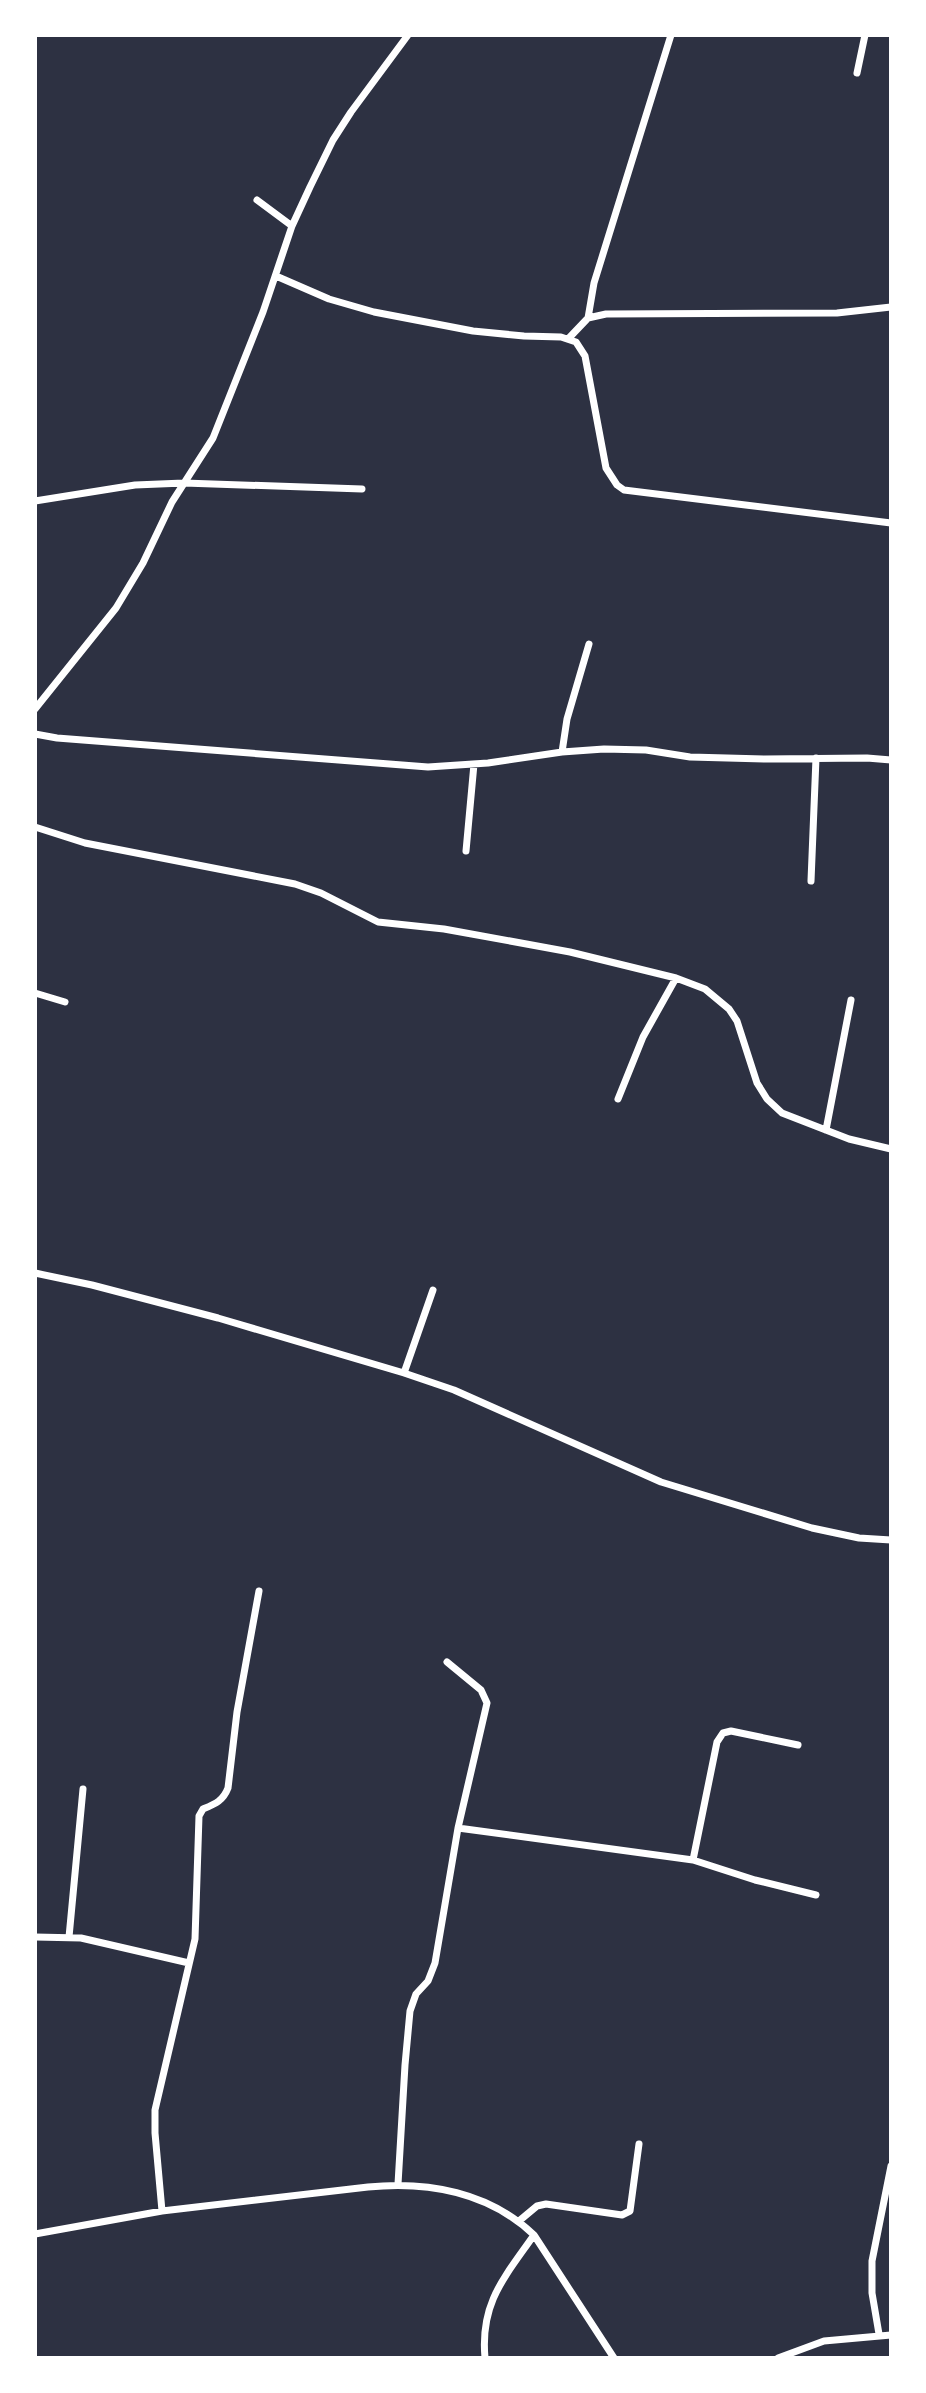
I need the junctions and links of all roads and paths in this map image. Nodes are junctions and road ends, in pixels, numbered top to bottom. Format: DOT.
graph roads {
  1 [pos="408,35"];
  2 [pos="671,35"];
  3 [pos="865,35"];
  4 [pos="857,73"];
  5 [pos="257,200"];
  6 [pos="292,226"];
  7 [pos="276,276"];
  8 [pos="891,307"];
  9 [pos="589,318"];
  10 [pos="568,339"];
  11 [pos="184,483"];
  12 [pos="362,489"];
  13 [pos="35,501"];
  14 [pos="891,523"];
  15 [pos="589,644"];
  16 [pos="35,709"];
  17 [pos="35,734"];
  18 [pos="562,752"];
  19 [pos="816,758"];
  20 [pos="891,760"];
  21 [pos="474,764"];
  22 [pos="35,827"];
  23 [pos="466,851"];
  24 [pos="811,881"];
  25 [pos="676,978"];
  26 [pos="35,993"];
  27 [pos="851,1000"];
  28 [pos="65,1002"];
  29 [pos="618,1100"];
  30 [pos="825,1130"];
  31 [pos="891,1149"];
  32 [pos="35,1273"];
  33 [pos="433,1290"];
  34 [pos="404,1373"];
  35 [pos="891,1540"];
  36 [pos="260,1591"];
  37 [pos="447,1662"];
  38 [pos="798,1745"];
  39 [pos="83,1789"];
  40 [pos="458,1828"];
  41 [pos="693,1860"];
  42 [pos="816,1895"];
  43 [pos="35,1937"];
  44 [pos="69,1937"];
  45 [pos="189,1963"];
  46 [pos="639,2144"];
  47 [pos="891,2166"];
  48 [pos="398,2184"];
  49 [pos="162,2211"];
  50 [pos="519,2221"];
  51 [pos="35,2234"];
  52 [pos="534,2235"];
  53 [pos="879,2334"];
  54 [pos="891,2334"];
  55 [pos="485,2358"];
  56 [pos="614,2358"];
  57 [pos="778,2358"];
  1 -- 6 [label="street"];
  2 -- 9 [label="street"];
  3 -- 4 [label="street"];
  5 -- 6 [label="street"];
  6 -- 7 [label="street"];
  7 -- 10 [label="street"];
  7 -- 11 [label="street"];
  8 -- 9 [label="street"];
  9 -- 10 [label="street"];
  10 -- 14 [label="street"];
  11 -- 12 [label="street"];
  11 -- 13 [label="street"];
  11 -- 16 [label="street"];
  15 -- 18 [label="street"];
  17 -- 21 [label="street"];
  18 -- 19 [label="street"];
  18 -- 21 [label="street"];
  19 -- 20 [label="street"];
  19 -- 24 [label="street"];
  21 -- 23 [label="street"];
  22 -- 25 [label="street"];
  25 -- 29 [label="street"];
  25 -- 30 [label="street"];
  26 -- 28 [label="street"];
  27 -- 30 [label="street"];
  30 -- 31 [label="street"];
  32 -- 34 [label="street"];
  33 -- 34 [label="street"];
  34 -- 35 [label="street"];
  36 -- 45 [label="street"];
  37 -- 40 [label="street"];
  38 -- 41 [label="street"];
  39 -- 44 [label="street"];
  40 -- 41 [label="street"];
  40 -- 48 [label="street"];
  41 -- 42 [label="street"];
  43 -- 44 [label="street"];
  44 -- 45 [label="street"];
  45 -- 49 [label="street"];
  46 -- 50 [label="street"];
  47 -- 53 [label="street"];
  48 -- 49 [label="street"];
  48 -- 50 [label="street"];
  49 -- 51 [label="street"];
  50 -- 52 [label="street"];
  52 -- 55 [label="street"];
  52 -- 56 [label="street"];
  53 -- 54 [label="street"];
  53 -- 57 [label="street"];
}
